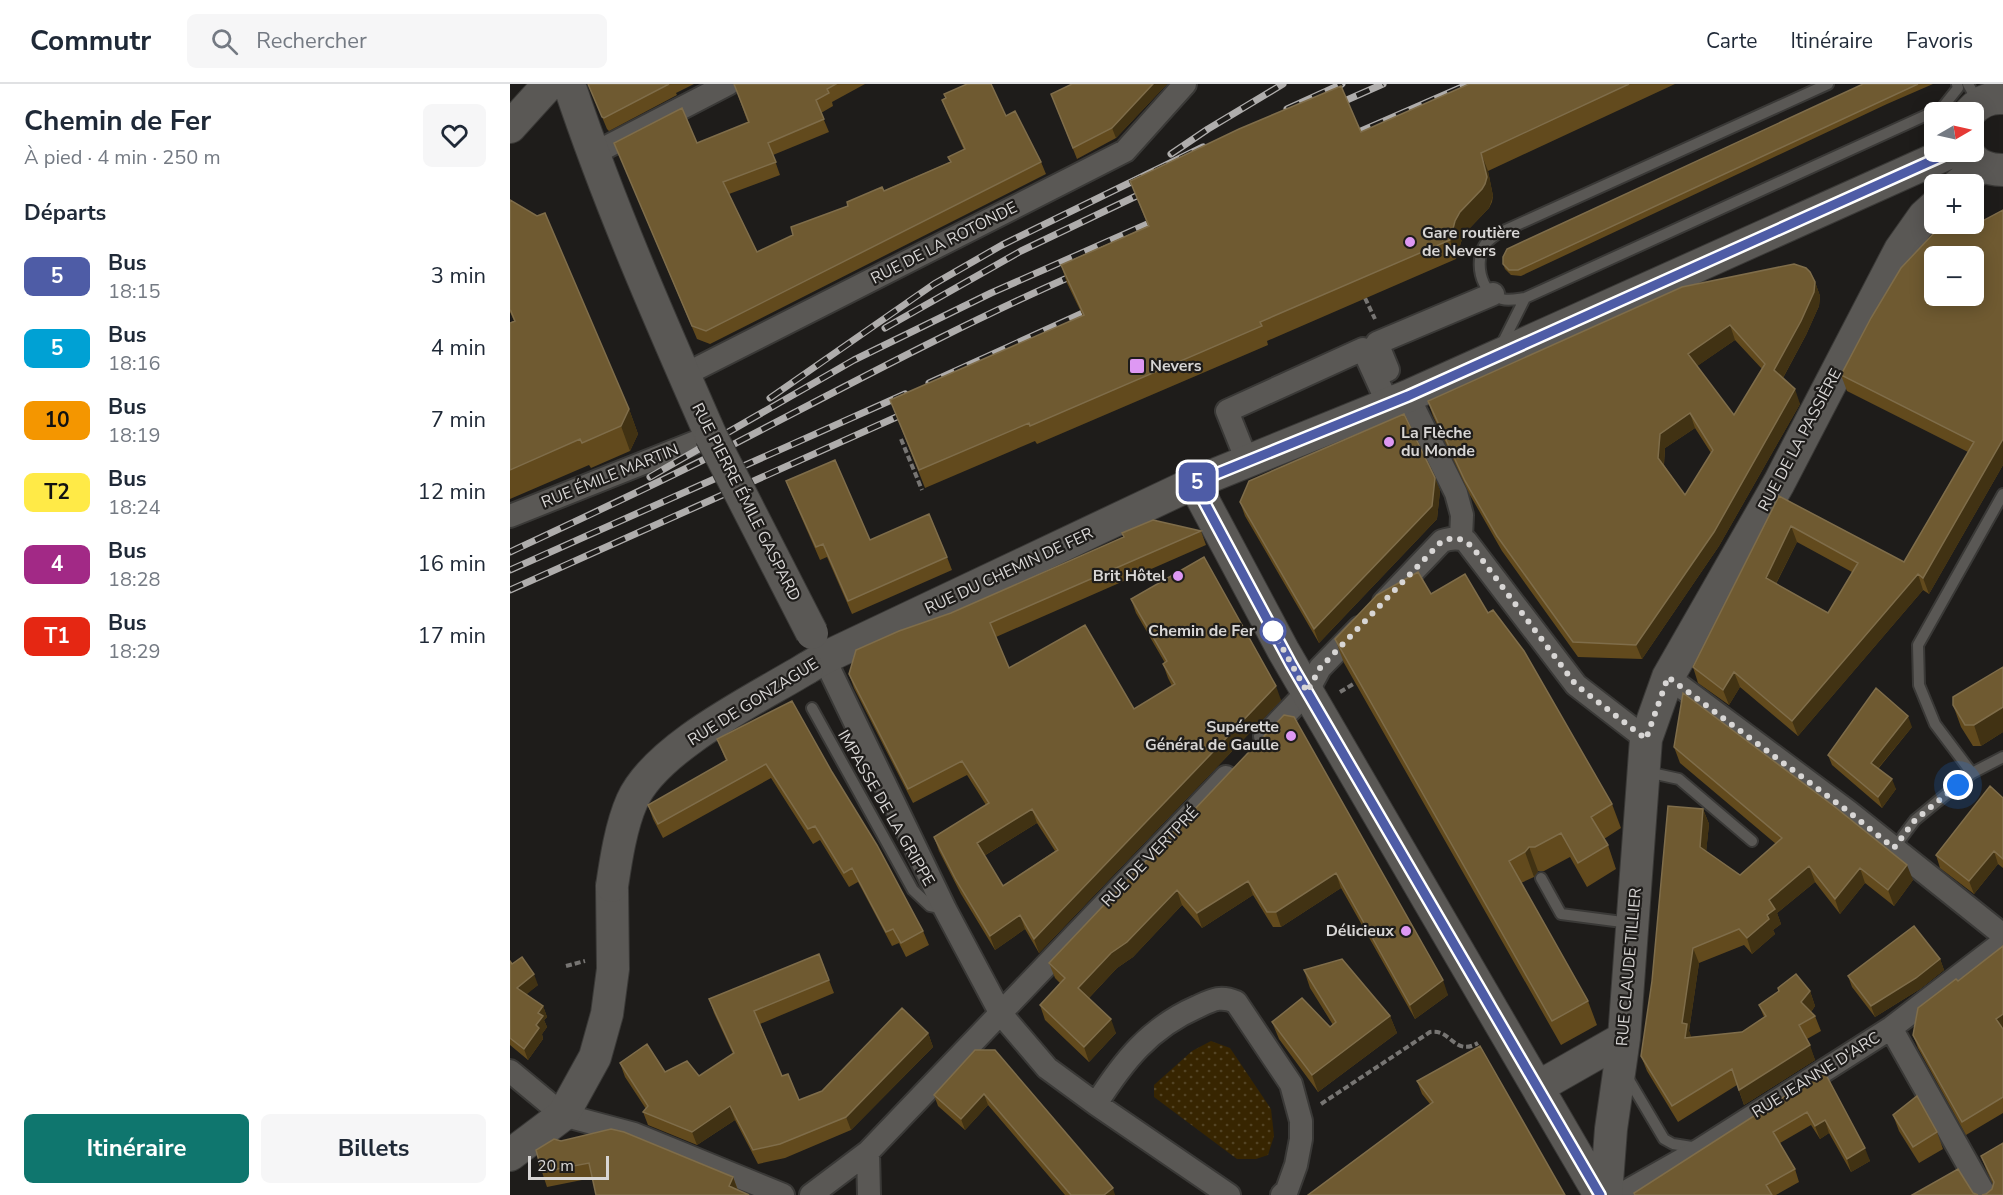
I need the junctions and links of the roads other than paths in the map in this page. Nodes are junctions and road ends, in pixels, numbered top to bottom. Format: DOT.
graph roads {
  1 [pos="549,84"];
  2 [pos="569,84"];
  3 [pos="728,84"];
  4 [pos="1185,84"];
  5 [pos="1828,84"];
  6 [pos="1924,121"];
  7 [pos="510,127"];
  8 [pos="593,154"];
  9 [pos="1929,162"];
  10 [pos="1924,216"];
  11 [pos="1493,294"];
  12 [pos="1525,298"];
  13 [pos="1497,356"];
  14 [pos="684,375"];
  15 [pos="1399,399"];
  16 [pos="711,436"];
  17 [pos="1247,461"];
  18 [pos="1194,483"];
  19 [pos="2003,494"];
  20 [pos="510,516"];
  21 [pos="1461,538"];
  22 [pos="814,653"];
  23 [pos="1668,677"];
  24 [pos="1307,692"];
  25 [pos="812,708"];
  26 [pos="1646,739"];
  27 [pos="2003,757"];
  28 [pos="1644,771"];
  29 [pos="1972,773"];
  30 [pos="1752,841"];
  31 [pos="1894,848"];
  32 [pos="1541,878"];
  33 [pos="945,909"];
  34 [pos="1633,924"];
  35 [pos="2003,935"];
  36 [pos="2003,942"];
  37 [pos="1001,1014"];
  38 [pos="1891,1028"];
  39 [pos="1624,1038"];
  40 [pos="510,1071"];
  41 [pos="1618,1077"];
  42 [pos="1538,1087"];
  43 [pos="1096,1104"];
  44 [pos="563,1115"];
  45 [pos="1701,1149"];
  46 [pos="868,1152"];
  47 [pos="510,1155"];
  48 [pos="1285,1192"];
  49 [pos="1222,1193"];
  50 [pos="783,1195"];
  51 [pos="811,1195"];
  52 [pos="869,1195"];
  53 [pos="1600,1195"];
  54 [pos="1606,1195"];
  55 [pos="1620,1195"];
  56 [pos="1985,1195"];
  1 -- 7 [label="main road"];
  2 -- 8 [label="main road, RUE PIERRE ÉMILE GASPARD"];
  3 -- 8 [label="street"];
  4 -- 14 [label="street, RUE DE LA ROTONDE"];
  5 -- 11 [label="lane"];
  6 -- 12 [label="lane"];
  8 -- 14 [label="main road, RUE PIERRE ÉMILE GASPARD"];
  9 -- 13 [label="main road, RUE DU CHEMIN DE FER"];
  10 -- 23 [label="main road, RUE DE LA PASSIÈRE"];
  11 -- 12 [label="lane"];
  11 -- 15 [label="street"];
  12 -- 13 [label="lane"];
  13 -- 15 [label="main road, RUE DU CHEMIN DE FER"];
  14 -- 16 [label="main road, RUE PIERRE ÉMILE GASPARD"];
  15 -- 17 [label="main road, RUE DU CHEMIN DE FER"];
  15 -- 17 [label="street"];
  15 -- 21 [label="street"];
  16 -- 20 [label="street, RUE ÉMILE MARTIN"];
  16 -- 22 [label="main road, RUE PIERRE ÉMILE GASPARD, bridge"];
  17 -- 18 [label="main road, RUE DU CHEMIN DE FER"];
  18 -- 22 [label="main road, RUE DU CHEMIN DE FER"];
  18 -- 24 [label="main road"];
  19 -- 29 [label="lane"];
  21 -- 24 [label="street, RUE DE VERTPRÉ"];
  21 -- 26 [label="street"];
  22 -- 33 [label="street, RUE PIERRE ÉMILE GASPARD"];
  22 -- 44 [label="main road, RUE DE GONZAGUE, bridge"];
  23 -- 26 [label="main road, RUE CLAUDE TILLIER"];
  23 -- 31 [label="street"];
  24 -- 37 [label="street, RUE DE VERTPRÉ"];
  24 -- 42 [label="main road"];
  25 -- 33 [label="lane, IMPASSE DE LA GRIPPE"];
  26 -- 28 [label="main road, RUE CLAUDE TILLIER"];
  27 -- 29 [label="lane"];
  28 -- 30 [label="lane"];
  28 -- 34 [label="main road, RUE CLAUDE TILLIER"];
  29 -- 31 [label="lane"];
  31 -- 35 [label="street"];
  32 -- 34 [label="lane"];
  33 -- 37 [label="street, RUE PIERRE ÉMILE GASPARD"];
  34 -- 39 [label="main road, RUE CLAUDE TILLIER"];
  36 -- 38 [label="street, RUE JEANNE D'ARC"];
  37 -- 43 [label="street, RUE PIERRE ÉMILE GASPARD"];
  37 -- 46 [label="street, RUE DE VERTPRÉ"];
  38 -- 45 [label="street, RUE JEANNE D'ARC"];
  38 -- 56 [label="street"];
  39 -- 41 [label="main road, RUE CLAUDE TILLIER"];
  39 -- 42 [label="main road"];
  40 -- 44 [label="street"];
  41 -- 45 [label="lane"];
  41 -- 54 [label="main road, RUE CLAUDE TILLIER"];
  42 -- 53 [label="main road"];
  43 -- 48 [label="street"];
  43 -- 49 [label="street, RUE PIERRE ÉMILE GASPARD"];
  44 -- 47 [label="main road, RUE DE GONZAGUE"];
  44 -- 50 [label="street"];
  45 -- 55 [label="street, RUE JEANNE D'ARC"];
  46 -- 51 [label="street, RUE DE VERTPRÉ"];
  46 -- 52 [label="street"];
}
